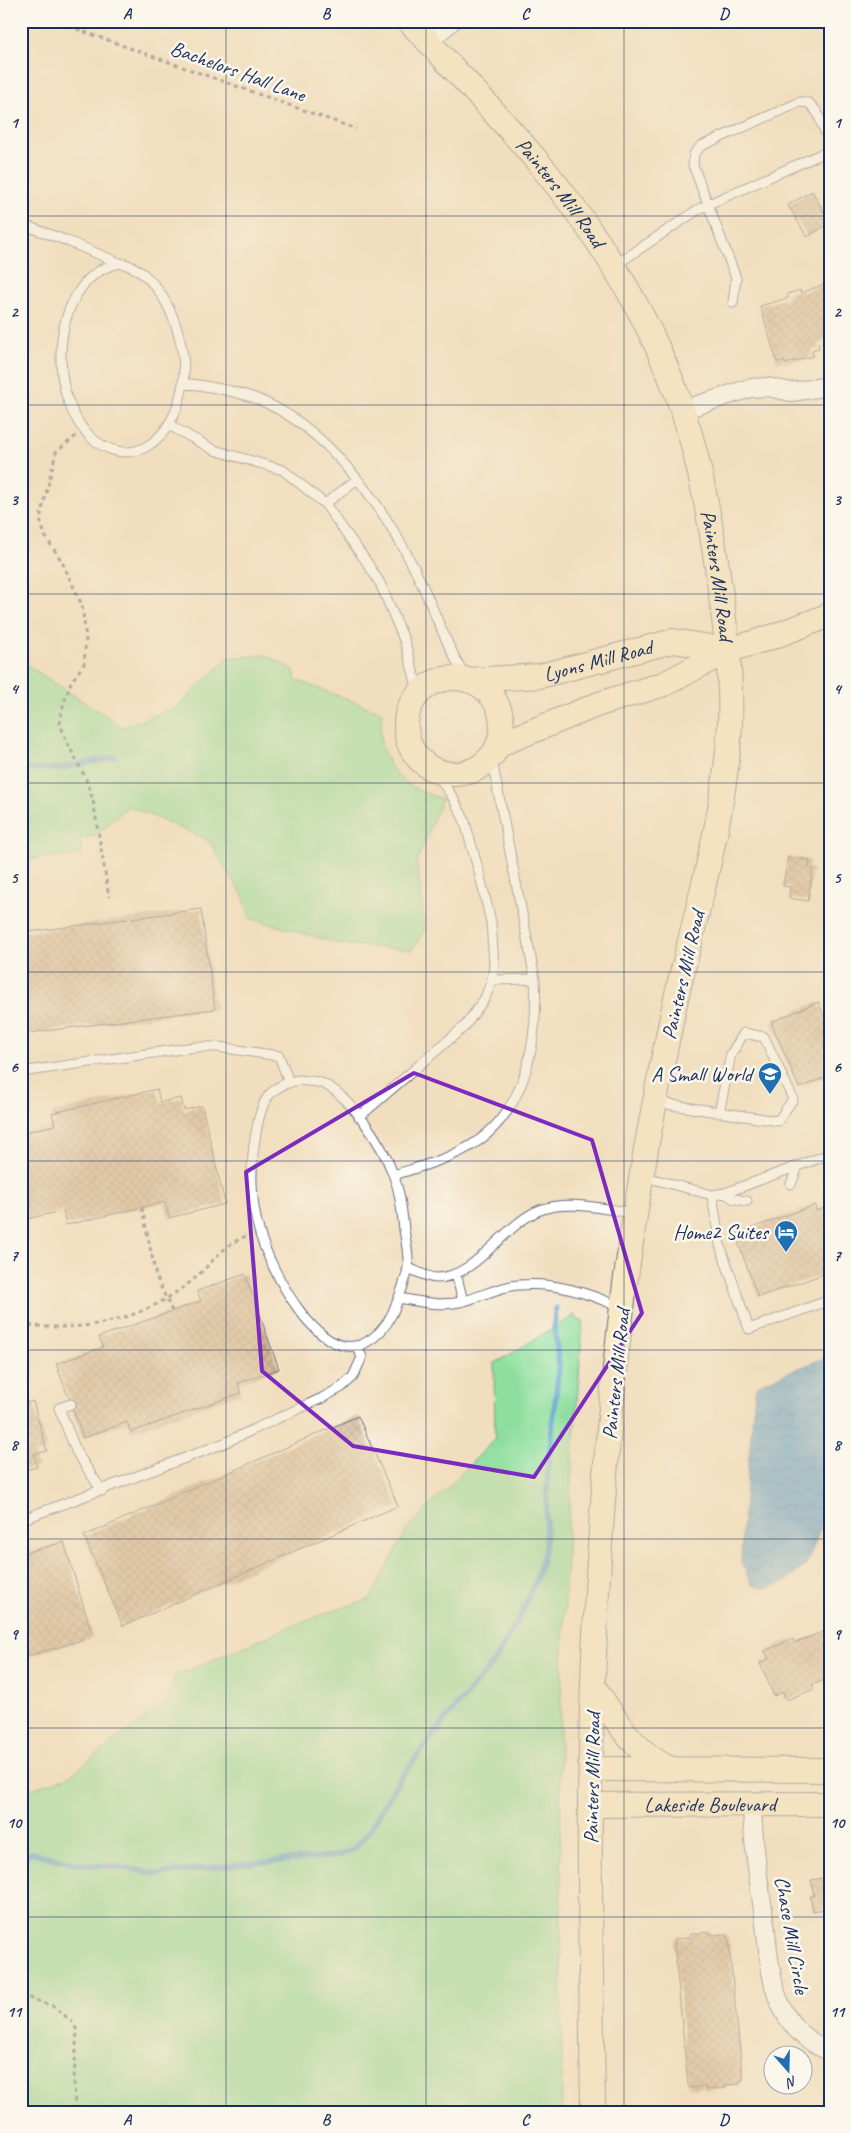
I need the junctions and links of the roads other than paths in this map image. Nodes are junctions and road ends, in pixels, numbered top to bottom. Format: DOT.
graph roads {
  1 [pos="409,21"];
  2 [pos="452,21"];
  3 [pos="428,42"];
  4 [pos="830,144"];
  5 [pos="830,150"];
  6 [pos="709,203"];
  7 [pos="21,224"];
  8 [pos="120,263"];
  9 [pos="614,266"];
  10 [pos="733,303"];
  11 [pos="183,383"];
  12 [pos="830,386"];
  13 [pos="683,410"];
  14 [pos="169,425"];
  15 [pos="358,479"];
  16 [pos="324,504"];
  17 [pos="830,615"];
  18 [pos="729,650"];
  19 [pos="468,680"];
  20 [pos="419,693"];
  21 [pos="495,750"];
  22 [pos="434,770"];
  23 [pos="535,979"];
  24 [pos="492,980"];
  25 [pos="21,1072"];
  26 [pos="289,1082"];
  27 [pos="655,1102"];
  28 [pos="719,1113"];
  29 [pos="359,1117"];
  30 [pos="830,1154"];
  31 [pos="798,1166"];
  32 [pos="394,1175"];
  33 [pos="642,1176"];
  34 [pos="792,1184"];
  35 [pos="725,1193"];
  36 [pos="712,1195"];
  37 [pos="747,1201"];
  38 [pos="636,1213"];
  39 [pos="408,1268"];
  40 [pos="456,1274"];
  41 [pos="399,1298"];
  42 [pos="830,1300"];
  43 [pos="463,1301"];
  44 [pos="622,1308"];
  45 [pos="357,1347"];
  46 [pos="71,1404"];
  47 [pos="102,1491"];
  48 [pos="21,1520"];
  49 [pos="594,1688"];
  50 [pos="591,1770"];
  51 [pos="675,1770"];
  52 [pos="830,1770"];
  53 [pos="830,1804"];
  54 [pos="590,1805"];
  55 [pos="752,1805"];
  56 [pos="830,2052"];
  57 [pos="593,2112"];
  1 -- 3 [label="main road, Painters Mill Road"];
  2 -- 3 [label="street"];
  3 -- 9 [label="main road, Painters Mill Road"];
  4 -- 6 [label="lane"];
  5 -- 6 [label="lane"];
  6 -- 9 [label="lane"];
  6 -- 10 [label="lane"];
  7 -- 8 [label="lane"];
  8 -- 11 [label="lane"];
  8 -- 14 [label="lane"];
  9 -- 13 [label="main road, Painters Mill Road"];
  11 -- 14 [label="lane"];
  11 -- 15 [label="lane"];
  12 -- 13 [label="street"];
  13 -- 18 [label="main road, Painters Mill Road"];
  14 -- 16 [label="lane"];
  15 -- 16 [label="lane"];
  15 -- 19 [label="lane"];
  16 -- 20 [label="lane"];
  17 -- 18 [label="main road, Lyons Mill Road"];
  18 -- 19 [label="main road, Lyons Mill Road"];
  18 -- 21 [label="main road, Lyons Mill Road"];
  18 -- 27 [label="main road, Painters Mill Road"];
  19 -- 20 [label="main road, Lyons Mill Road"];
  19 -- 21 [label="main road"];
  20 -- 22 [label="main road"];
  21 -- 22 [label="main road, Lyons Mill Road"];
  21 -- 23 [label="lane"];
  22 -- 24 [label="lane"];
  23 -- 24 [label="lane"];
  23 -- 32 [label="lane"];
  24 -- 29 [label="lane"];
  25 -- 26 [label="lane"];
  26 -- 29 [label="lane"];
  26 -- 45 [label="lane"];
  27 -- 28 [label="lane"];
  27 -- 33 [label="main road, Painters Mill Road"];
  28 -- 28 [label="lane"];
  29 -- 32 [label="lane"];
  30 -- 31 [label="lane"];
  31 -- 34 [label="lane"];
  31 -- 35 [label="lane"];
  32 -- 39 [label="lane"];
  33 -- 36 [label="lane"];
  33 -- 38 [label="main road, Painters Mill Road"];
  35 -- 36 [label="lane"];
  35 -- 37 [label="lane"];
  36 -- 42 [label="lane"];
  38 -- 40 [label="lane"];
  38 -- 44 [label="main road, Painters Mill Road"];
  39 -- 40 [label="lane"];
  39 -- 41 [label="lane"];
  40 -- 43 [label="lane"];
  41 -- 43 [label="lane"];
  41 -- 45 [label="lane"];
  43 -- 44 [label="lane"];
  44 -- 49 [label="main road, Painters Mill Road"];
  45 -- 47 [label="lane"];
  46 -- 47 [label="lane"];
  47 -- 48 [label="lane"];
  49 -- 50 [label="main road, Painters Mill Road"];
  49 -- 51 [label="main road"];
  50 -- 51 [label="main road, Lakeside Boulevard"];
  50 -- 54 [label="main road, Painters Mill Road"];
  51 -- 52 [label="main road, Lakeside Boulevard"];
  53 -- 55 [label="main road, Lakeside Boulevard"];
  54 -- 55 [label="main road, Lakeside Boulevard"];
  54 -- 57 [label="main road, Painters Mill Road"];
  55 -- 56 [label="street, Chase Mill Circle"];
}
